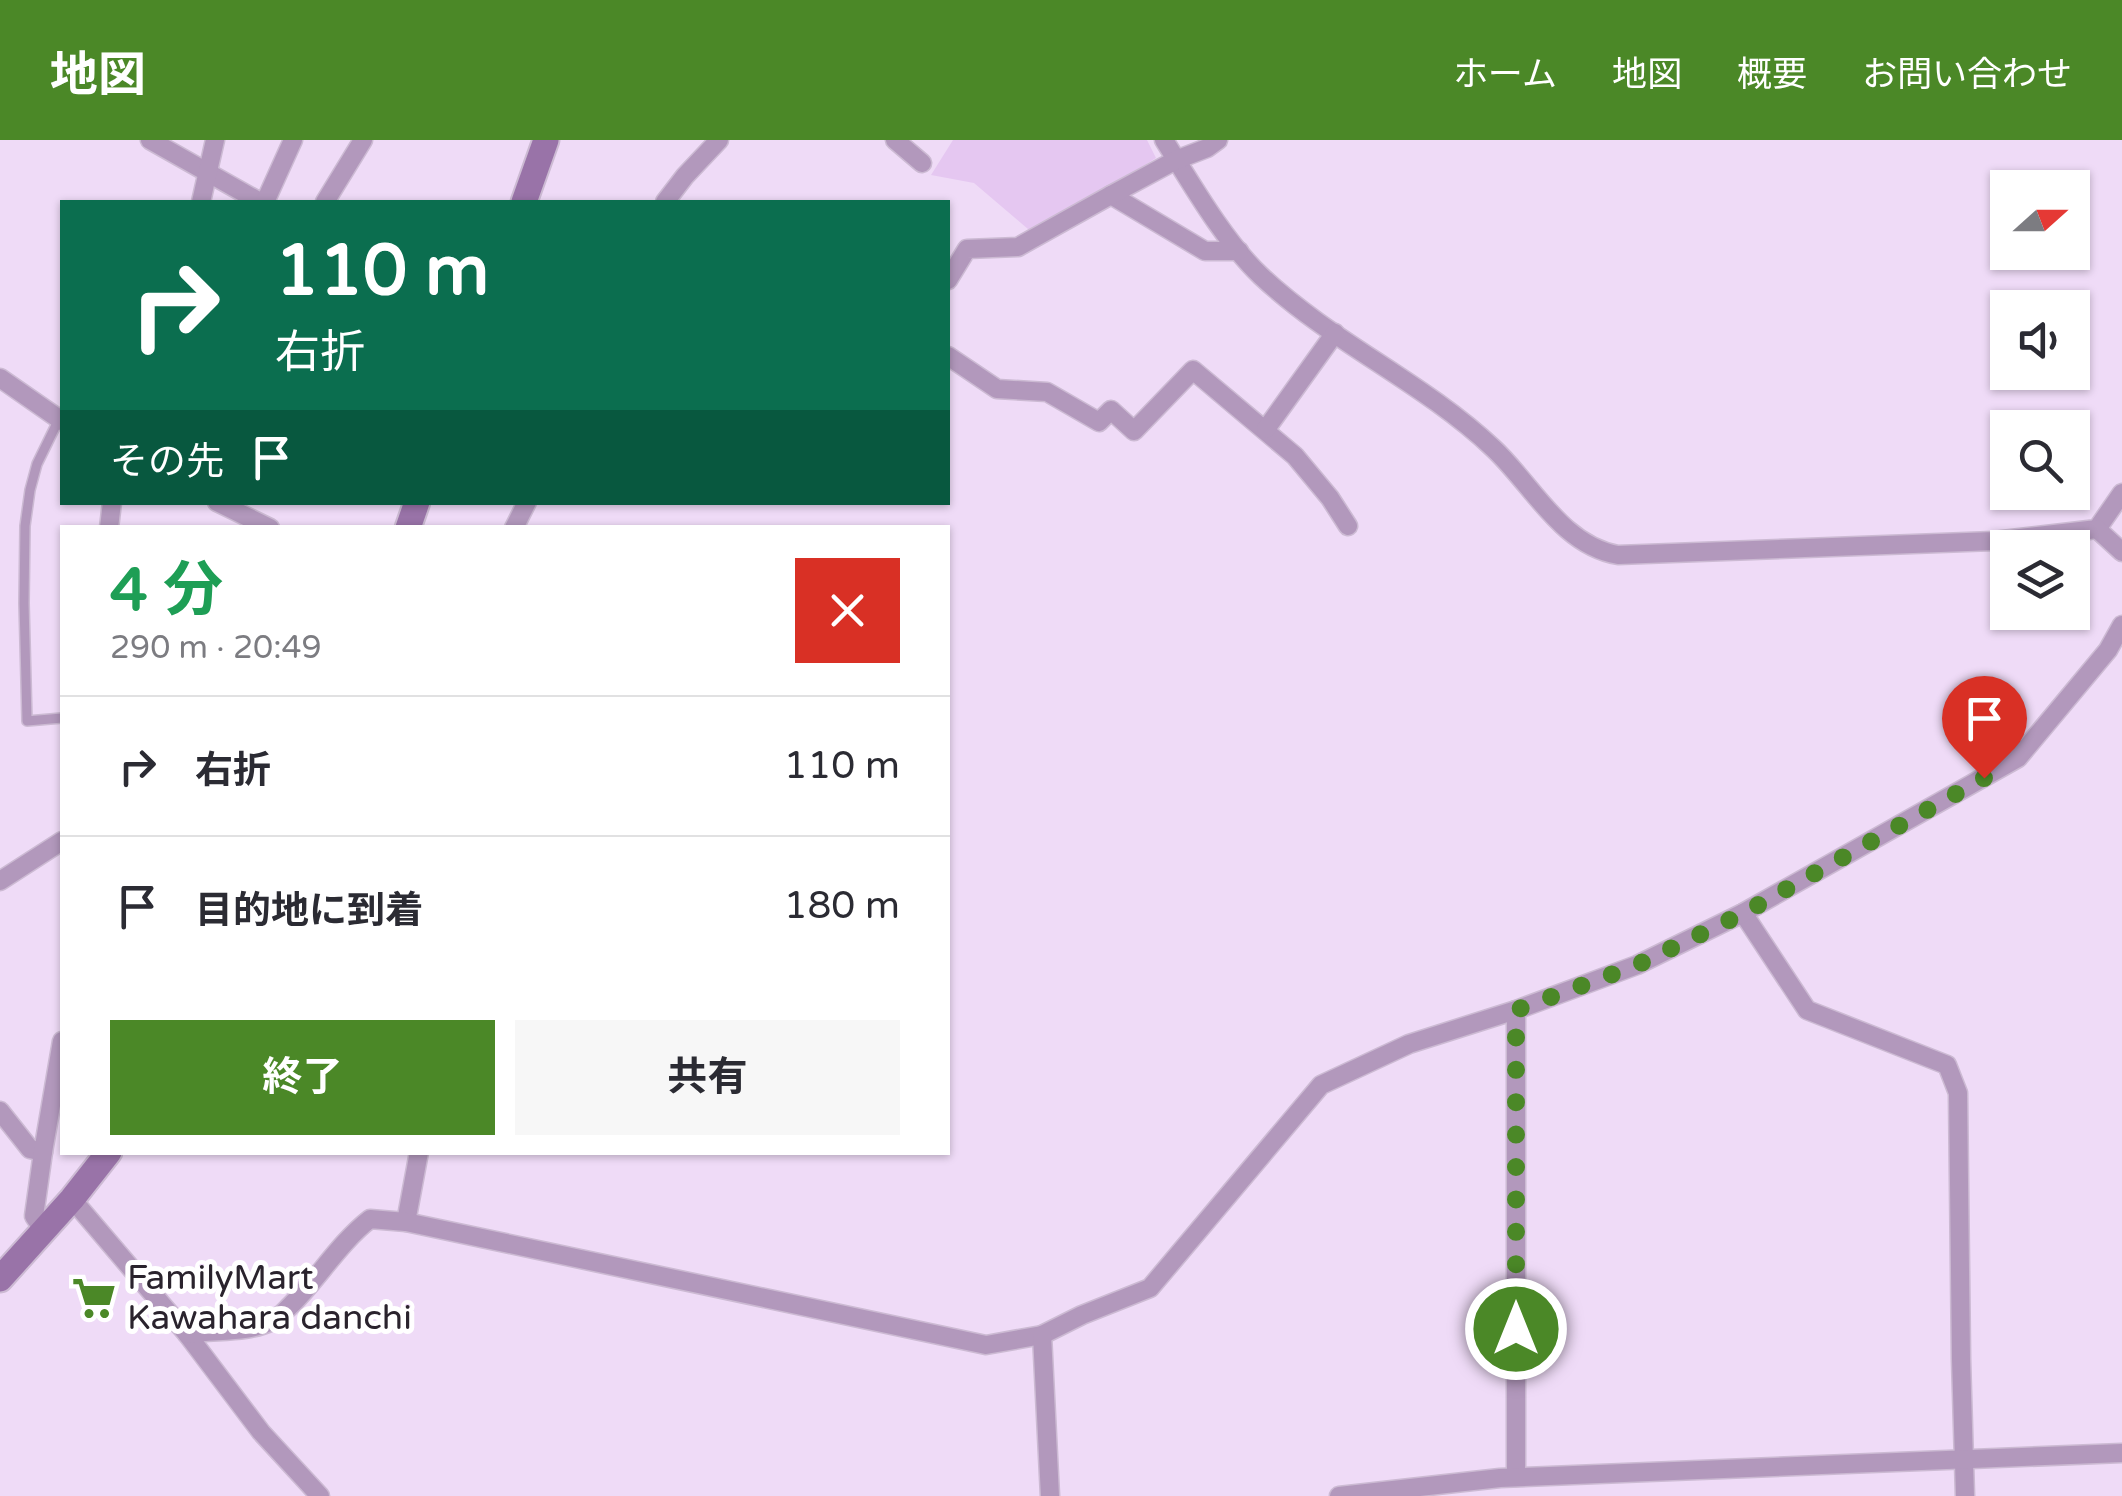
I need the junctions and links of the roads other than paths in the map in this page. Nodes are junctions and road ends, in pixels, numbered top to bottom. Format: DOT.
graph roads {
  1 [pos="150,140"];
  2 [pos="215,140"];
  3 [pos="293,140"];
  4 [pos="363,140"];
  5 [pos="546,140"];
  6 [pos="895,140"];
  7 [pos="1164,140"];
  8 [pos="1218,140"];
  9 [pos="707,144"];
  10 [pos="1176,160"];
  11 [pos="922,163"];
  12 [pos="207,174"];
  13 [pos="1111,194"];
  14 [pos="201,200"];
  15 [pos="258,200"];
  16 [pos="263,200"];
  17 [pos="327,200"];
  18 [pos="525,200"];
  19 [pos="666,200"];
  20 [pos="1239,251"];
  21 [pos="950,277"];
  22 [pos="1335,333"];
  23 [pos="950,357"];
  24 [pos="0,378"];
  25 [pos="60,420"];
  26 [pos="1266,429"];
  27 [pos="2122,492"];
  28 [pos="224,505"];
  29 [pos="264,525"];
  30 [pos="1348,526"];
  31 [pos="2097,529"];
  32 [pos="2122,552"];
  33 [pos="2122,625"];
  34 [pos="60,718"];
  35 [pos="60,842"];
  36 [pos="0,881"];
  37 [pos="1744,913"];
  38 [pos="1516,1010"];
  39 [pos="60,1053"];
  40 [pos="0,1111"];
  41 [pos="43,1152"];
  42 [pos="107,1155"];
  43 [pos="418,1155"];
  44 [pos="72,1199"];
  45 [pos="406,1222"];
  46 [pos="44,1231"];
  47 [pos="2,1272"];
  48 [pos="187,1334"];
  49 [pos="1042,1335"];
  50 [pos="2122,1454"];
  51 [pos="1964,1459"];
  52 [pos="1505,1484"];
  53 [pos="320,1496"];
  54 [pos="1050,1496"];
  55 [pos="1339,1496"];
  56 [pos="1965,1496"];
  1 -- 12 [label="street"];
  2 -- 12 [label="street"];
  3 -- 16 [label="street"];
  4 -- 17 [label="street"];
  5 -- 18 [label="main road"];
  6 -- 11 [label="street"];
  7 -- 10 [label="street"];
  8 -- 10 [label="street"];
  9 -- 19 [label="street"];
  10 -- 13 [label="street"];
  10 -- 20 [label="street"];
  12 -- 14 [label="street"];
  12 -- 15 [label="street"];
  13 -- 20 [label="street"];
  13 -- 21 [label="street"];
  20 -- 22 [label="street"];
  22 -- 26 [label="street"];
  22 -- 31 [label="street"];
  23 -- 26 [label="street"];
  24 -- 25 [label="street"];
  25 -- 34 [label="lane"];
  26 -- 30 [label="street"];
  27 -- 31 [label="street"];
  28 -- 29 [label="street"];
  31 -- 32 [label="street"];
  33 -- 37 [label="street"];
  35 -- 36 [label="street"];
  37 -- 38 [label="street"];
  37 -- 51 [label="street"];
  38 -- 49 [label="street"];
  38 -- 52 [label="street"];
  39 -- 41 [label="street"];
  40 -- 41 [label="street"];
  41 -- 46 [label="street"];
  42 -- 44 [label="main road"];
  43 -- 45 [label="street"];
  44 -- 46 [label="main road"];
  44 -- 48 [label="street"];
  45 -- 48 [label="street"];
  45 -- 49 [label="street"];
  46 -- 47 [label="main road"];
  48 -- 53 [label="street"];
  49 -- 54 [label="street"];
  50 -- 51 [label="street"];
  51 -- 52 [label="street"];
  51 -- 56 [label="street"];
  52 -- 55 [label="street"];
}
